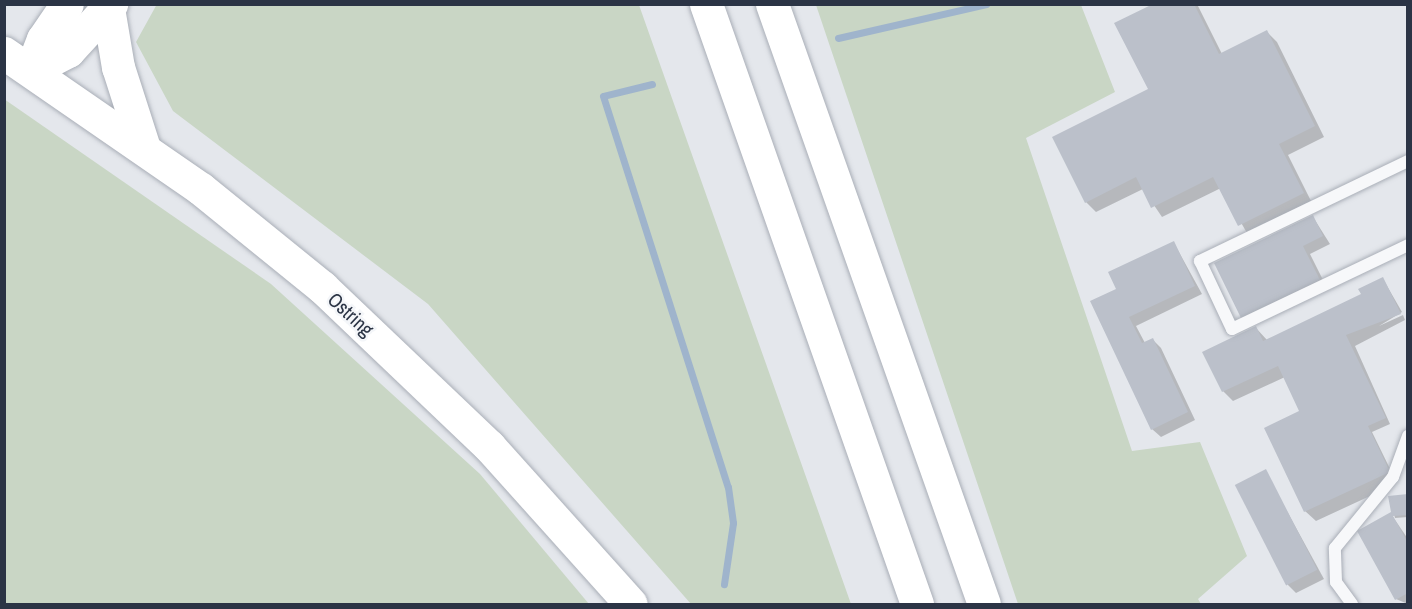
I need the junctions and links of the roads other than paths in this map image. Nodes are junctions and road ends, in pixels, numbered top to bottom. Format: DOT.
graph roads {
  1 [pos="67,4"];
  2 [pos="706,4"];
  3 [pos="110,6"];
  4 [pos="778,14"];
  5 [pos="18,61"];
  6 [pos="144,148"];
  7 [pos="1407,161"];
  8 [pos="1407,245"];
  9 [pos="1407,436"];
  10 [pos="632,604"];
  11 [pos="917,604"];
  12 [pos="984,604"];
  13 [pos="1352,604"];
  1 -- 5 [label="main road"];
  2 -- 11 [label="main road"];
  3 -- 5 [label="main road"];
  3 -- 6 [label="main road"];
  4 -- 12 [label="main road"];
  5 -- 6 [label="main road, Ostring"];
  6 -- 10 [label="main road, Ostring"];
  7 -- 8 [label="lane"];
  9 -- 13 [label="lane"];
}
